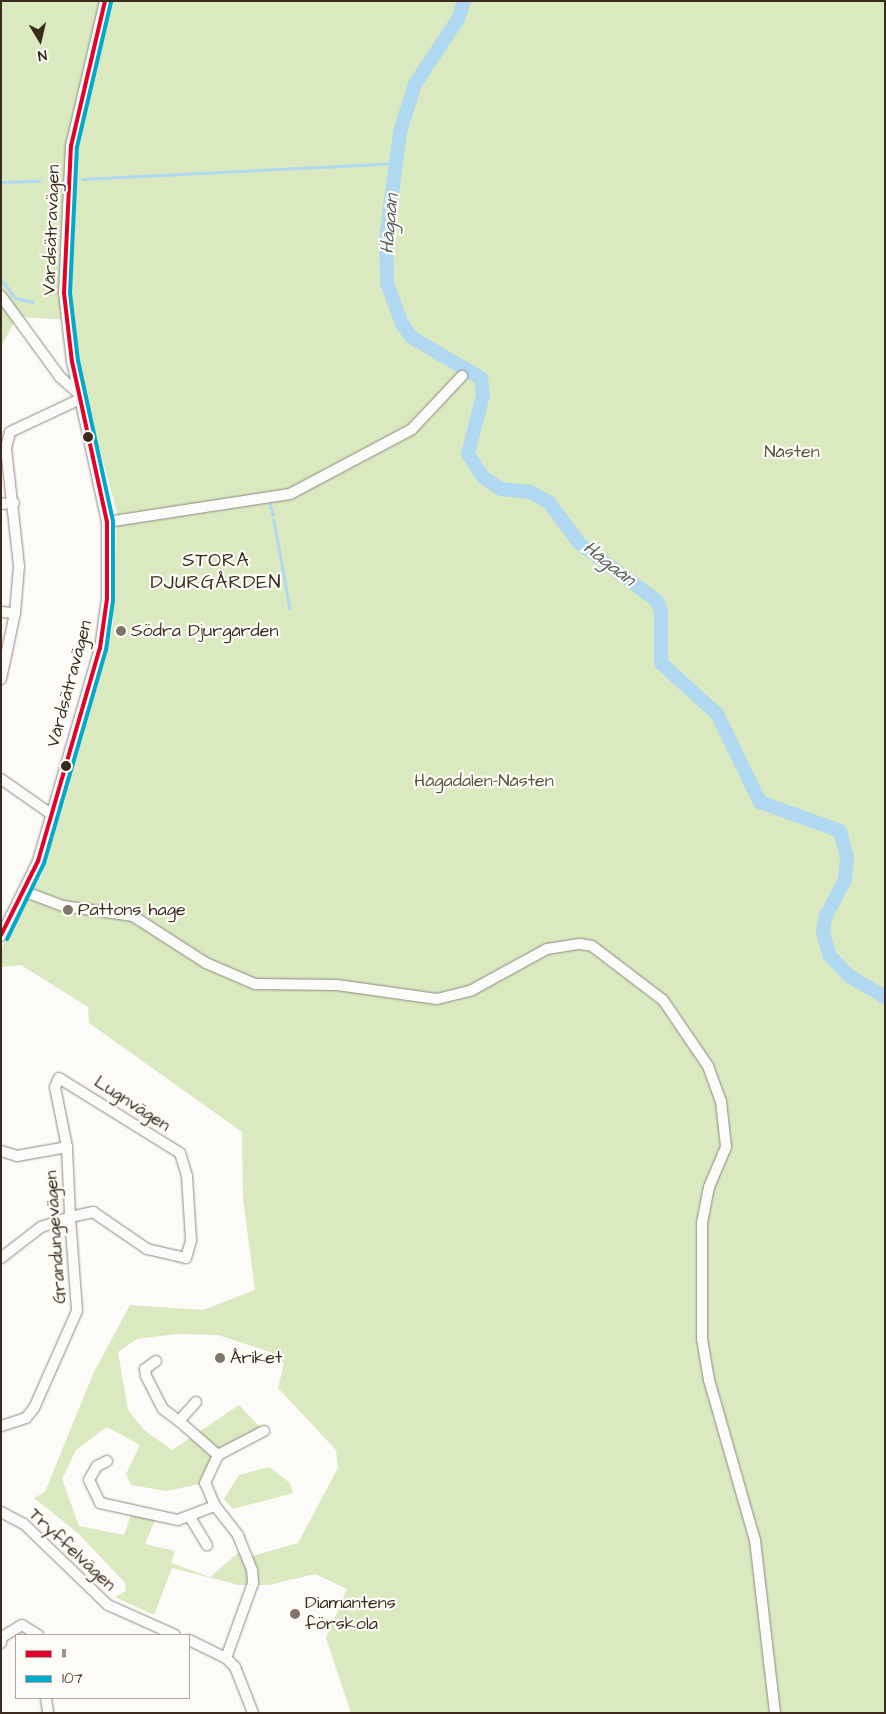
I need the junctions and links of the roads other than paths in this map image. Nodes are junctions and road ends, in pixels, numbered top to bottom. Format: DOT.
graph roads {
  1 [pos="105,1"];
  2 [pos="1,296"];
  3 [pos="462,376"];
  4 [pos="80,397"];
  5 [pos="14,503"];
  6 [pos="1,504"];
  7 [pos="107,522"];
  8 [pos="1,612"];
  9 [pos="15,613"];
  10 [pos="1,679"];
  11 [pos="1,779"];
  12 [pos="51,814"];
  13 [pos="23,891"];
  14 [pos="4,927"];
  15 [pos="1,936"];
  16 [pos="59,1078"];
  17 [pos="67,1148"];
  18 [pos="1,1151"];
  19 [pos="70,1217"];
  20 [pos="1,1258"];
  21 [pos="156,1361"];
  22 [pos="196,1402"];
  23 [pos="179,1421"];
  24 [pos="1,1426"];
  25 [pos="264,1431"];
  26 [pos="218,1455"];
  27 [pos="107,1461"];
  28 [pos="215,1506"];
  29 [pos="1,1512"];
  30 [pos="190,1517"];
  31 [pos="207,1545"];
  32 [pos="36,1634"];
  33 [pos="173,1634"];
  34 [pos="2,1640"];
  35 [pos="190,1640"];
  36 [pos="226,1658"];
  37 [pos="46,1699"];
  38 [pos="48,1713"];
  39 [pos="253,1713"];
  40 [pos="775,1713"];
  1 -- 4 [label="street, Vårdsätravägen"];
  2 -- 4 [label="street"];
  3 -- 7 [label="street"];
  4 -- 5 [label="street"];
  4 -- 7 [label="street, Vårdsätravägen"];
  5 -- 6 [label="street"];
  5 -- 9 [label="street"];
  7 -- 12 [label="street, Vårdsätravägen"];
  8 -- 9 [label="street"];
  9 -- 10 [label="street"];
  11 -- 12 [label="street"];
  12 -- 13 [label="street, Vårdsätravägen"];
  13 -- 14 [label="street, Vårdsätravägen"];
  13 -- 40 [label="street"];
  14 -- 15 [label="street, Vårdsätravägen"];
  16 -- 17 [label="street, Grandungevägen"];
  16 -- 19 [label="street, Lugnvägen"];
  17 -- 18 [label="street"];
  17 -- 19 [label="street, Grandungevägen"];
  19 -- 20 [label="street"];
  19 -- 24 [label="street, Grandungevägen"];
  21 -- 23 [label="street"];
  22 -- 23 [label="street"];
  23 -- 26 [label="street"];
  25 -- 26 [label="street"];
  26 -- 28 [label="street"];
  27 -- 30 [label="street"];
  28 -- 30 [label="street"];
  28 -- 36 [label="street"];
  29 -- 33 [label="street, Tryffelvägen"];
  30 -- 31 [label="street"];
  32 -- 34 [label="street"];
  35 -- 36 [label="street"];
  36 -- 39 [label="street"];
  37 -- 38 [label="street"];
}
